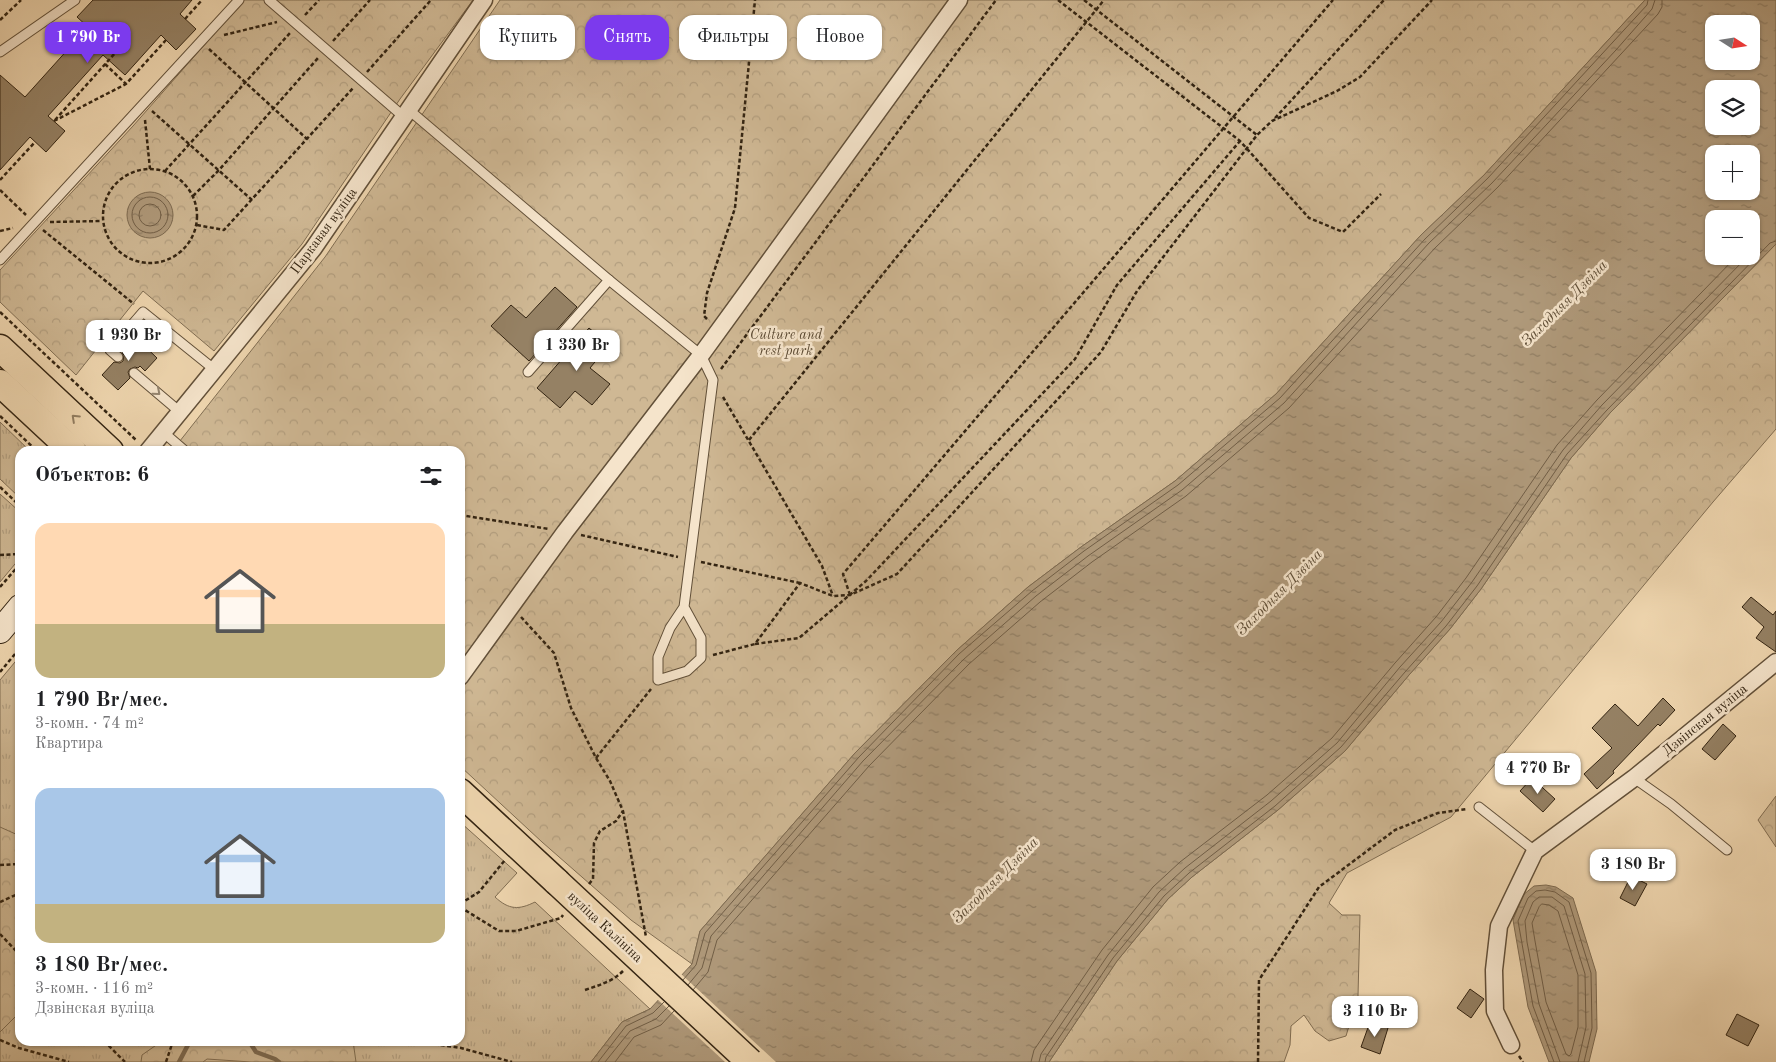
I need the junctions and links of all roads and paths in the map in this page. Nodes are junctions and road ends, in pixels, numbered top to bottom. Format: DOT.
graph roads {
  1 [pos="21,0"];
  2 [pos="75,0"];
  3 [pos="202,0"];
  4 [pos="239,0"];
  5 [pos="269,0"];
  6 [pos="318,0"];
  7 [pos="370,0"];
  8 [pos="431,0"];
  9 [pos="484,0"];
  10 [pos="755,0"];
  11 [pos="959,0"];
  12 [pos="996,0"];
  13 [pos="1058,0"];
  14 [pos="1084,0"];
  15 [pos="1104,0"];
  16 [pos="1333,0"];
  17 [pos="1384,0"];
  18 [pos="1432,0"];
  19 [pos="1096,9"];
  20 [pos="185,19"];
  21 [pos="0,20"];
  22 [pos="294,22"];
  23 [pos="1086,22"];
  24 [pos="166,40"];
  25 [pos="202,41"];
  26 [pos="326,49"];
  27 [pos="0,52"];
  28 [pos="116,52"];
  29 [pos="104,64"];
  30 [pos="360,79"];
  31 [pos="246,82"];
  32 [pos="126,84"];
  33 [pos="143,103"];
  34 [pos="274,108"];
  35 [pos="407,113"];
  36 [pos="1234,116"];
  37 [pos="1272,121"];
  38 [pos="1222,128"];
  39 [pos="1257,135"];
  40 [pos="307,139"];
  41 [pos="1240,141"];
  42 [pos="35,142"];
  43 [pos="190,144"];
  44 [pos="1247,147"];
  45 [pos="150,169"];
  46 [pos="165,170"];
  47 [pos="219,170"];
  48 [pos="0,180"];
  49 [pos="0,190"];
  50 [pos="1381,194"];
  51 [pos="193,196"];
  52 [pos="252,200"];
  53 [pos="103,221"];
  54 [pos="34,223"];
  55 [pos="197,225"];
  56 [pos="0,260"];
  57 [pos="609,280"];
  58 [pos="0,312"];
  59 [pos="143,312"];
  60 [pos="718,331"];
  61 [pos="0,348"];
  62 [pos="701,355"];
  63 [pos="118,358"];
  64 [pos="215,370"];
  65 [pos="528,372"];
  66 [pos="134,373"];
  67 [pos="713,380"];
  68 [pos="0,382"];
  69 [pos="180,412"];
  70 [pos="0,416"];
  71 [pos="163,432"];
  72 [pos="749,440"];
  73 [pos="119,442"];
  74 [pos="31,446"];
  75 [pos="68,446"];
  76 [pos="152,446"];
  77 [pos="179,446"];
  78 [pos="0,487"];
  79 [pos="15,501"];
  80 [pos="465,516"];
  81 [pos="565,532"];
  82 [pos="15,554"];
  83 [pos="0,555"];
  84 [pos="691,560"];
  85 [pos="15,570"];
  86 [pos="800,583"];
  87 [pos="0,587"];
  88 [pos="850,595"];
  89 [pos="833,596"];
  90 [pos="512,607"];
  91 [pos="684,607"];
  92 [pos="15,613"];
  93 [pos="0,631"];
  94 [pos="755,644"];
  95 [pos="15,654"];
  96 [pos="701,658"];
  97 [pos="1776,662"];
  98 [pos="465,670"];
  99 [pos="0,672"];
  100 [pos="658,680"];
  101 [pos="596,758"];
  102 [pos="1634,778"];
  103 [pos="465,797"];
  104 [pos="1478,807"];
  105 [pos="1727,850"];
  106 [pos="1535,851"];
  107 [pos="503,862"];
  108 [pos="15,864"];
  109 [pos="0,865"];
  110 [pos="15,895"];
  111 [pos="465,901"];
  112 [pos="0,902"];
  113 [pos="465,908"];
  114 [pos="481,919"];
  115 [pos="0,934"];
  116 [pos="645,941"];
  117 [pos="15,950"];
  118 [pos="624,969"];
  119 [pos="585,990"];
  120 [pos="0,1040"];
  121 [pos="1512,1044"];
  122 [pos="109,1046"];
  123 [pos="171,1046"];
  124 [pos="448,1046"];
  125 [pos="69,1062"];
  126 [pos="125,1062"];
  127 [pos="166,1062"];
  128 [pos="512,1062"];
  129 [pos="750,1062"];
  130 [pos="1258,1062"];
  1 -- 21 [label="path"];
  2 -- 27 [label="lane"];
  3 -- 20 [label="path"];
  4 -- 25 [label="lane"];
  5 -- 22 [label="lane"];
  6 -- 22 [label="path"];
  7 -- 26 [label="path"];
  8 -- 30 [label="path"];
  9 -- 35 [label="street, Паркавая вуліца"];
  10 -- 60 [label="path"];
  11 -- 60 [label="street"];
  12 -- 67 [label="path"];
  13 -- 23 [label="path"];
  14 -- 19 [label="path"];
  15 -- 19 [label="path"];
  16 -- 36 [label="path"];
  17 -- 37 [label="path"];
  18 -- 37 [label="path"];
  19 -- 23 [label="path"];
  19 -- 36 [label="path"];
  22 -- 25 [label="path"];
  22 -- 26 [label="lane"];
  22 -- 31 [label="path"];
  23 -- 38 [label="path"];
  23 -- 72 [label="path"];
  24 -- 32 [label="path"];
  25 -- 31 [label="path"];
  25 -- 33 [label="lane"];
  26 -- 30 [label="lane"];
  26 -- 34 [label="path"];
  28 -- 29 [label="path"];
  29 -- 32 [label="path"];
  29 -- 32 [label="path"];
  30 -- 35 [label="lane"];
  30 -- 40 [label="path"];
  31 -- 34 [label="path"];
  31 -- 43 [label="path"];
  33 -- 43 [label="path"];
  33 -- 45 [label="path"];
  33 -- 54 [label="lane"];
  34 -- 40 [label="path"];
  34 -- 47 [label="path"];
  35 -- 57 [label="lane"];
  35 -- 64 [label="street, Паркавая вуліца"];
  36 -- 38 [label="path"];
  36 -- 39 [label="path"];
  37 -- 39 [label="path"];
  38 -- 41 [label="path"];
  38 -- 88 [label="path"];
  39 -- 44 [label="path"];
  40 -- 52 [label="path"];
  41 -- 44 [label="path"];
  41 -- 88 [label="path"];
  42 -- 48 [label="path"];
  43 -- 46 [label="path"];
  43 -- 47 [label="path"];
  44 -- 50 [label="path"];
  44 -- 88 [label="path"];
  45 -- 46 [label="path"];
  45 -- 53 [label="path"];
  46 -- 51 [label="path"];
  47 -- 51 [label="path"];
  47 -- 52 [label="path"];
  49 -- 54 [label="path"];
  51 -- 55 [label="path"];
  52 -- 55 [label="path"];
  53 -- 54 [label="path"];
  53 -- 55 [label="path"];
  54 -- 56 [label="lane"];
  54 -- 59 [label="path"];
  57 -- 62 [label="lane"];
  57 -- 65 [label="lane"];
  58 -- 73 [label="path"];
  59 -- 63 [label="lane"];
  59 -- 64 [label="lane"];
  60 -- 62 [label="street"];
  73 -- 61 [label="main road, one-way"];
  62 -- 67 [label="lane"];
  62 -- 81 [label="street"];
  64 -- 69 [label="street, Паркавая вуліца"];
  66 -- 69 [label="lane, one-way"];
  67 -- 72 [label="path"];
  67 -- 84 [label="lane"];
  68 -- 75 [label="main road"];
  69 -- 71 [label="street, Паркавая вуліца"];
  70 -- 74 [label="path"];
  71 -- 76 [label="street, Паркавая вуліца"];
  71 -- 77 [label="lane"];
  72 -- 89 [label="path"];
  78 -- 79 [label="path"];
  80 -- 81 [label="path"];
  81 -- 84 [label="path"];
  81 -- 90 [label="street"];
  82 -- 83 [label="path"];
  84 -- 86 [label="path"];
  84 -- 91 [label="lane"];
  85 -- 87 [label="path"];
  86 -- 89 [label="path"];
  86 -- 94 [label="path"];
  88 -- 89 [label="path"];
  88 -- 94 [label="path"];
  90 -- 98 [label="street"];
  90 -- 101 [label="path"];
  91 -- 96 [label="lane"];
  91 -- 100 [label="lane"];
  92 -- 93 [label="street"];
  94 -- 96 [label="path"];
  95 -- 99 [label="path"];
  96 -- 100 [label="lane"];
  97 -- 102 [label="street, Дзвінская вуліца"];
  100 -- 101 [label="path"];
  101 -- 116 [label="path"];
  102 -- 105 [label="lane"];
  102 -- 106 [label="street, Дзвінская вуліца"];
  103 -- 129 [label="main road, вуліца Калініна, bridge"];
  104 -- 106 [label="lane"];
  104 -- 130 [label="path"];
  106 -- 121 [label="street, Дзвінская вуліца"];
  107 -- 111 [label="path"];
  108 -- 109 [label="path"];
  110 -- 112 [label="path"];
  113 -- 114 [label="path"];
  115 -- 117 [label="path"];
  118 -- 119 [label="path"];
  120 -- 125 [label="path"];
  122 -- 126 [label="path"];
  123 -- 127 [label="path"];
  124 -- 128 [label="path"];
}
